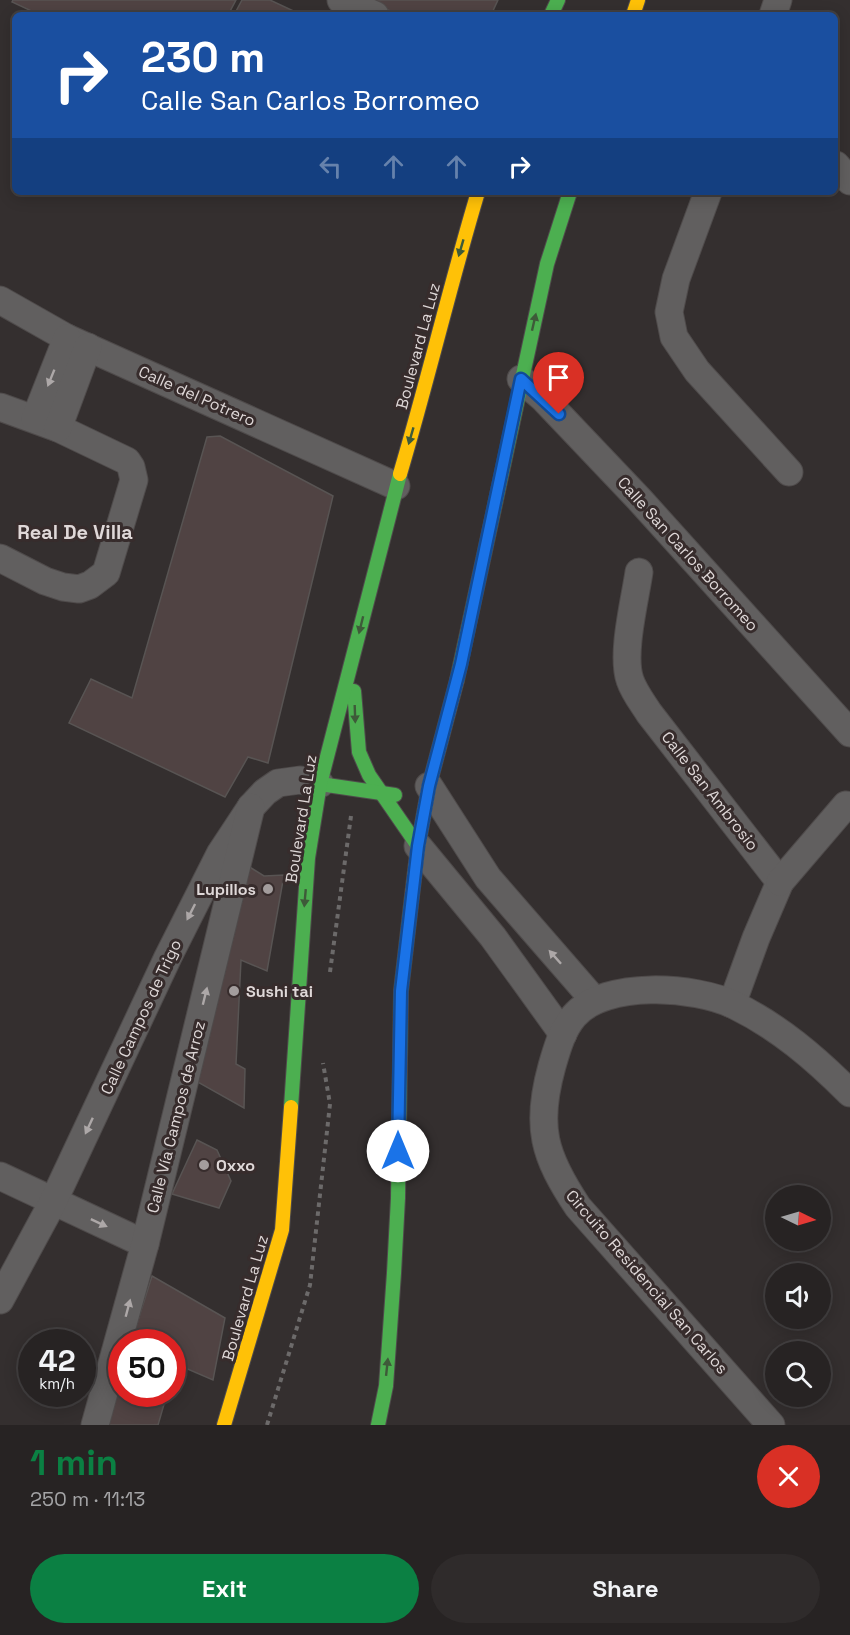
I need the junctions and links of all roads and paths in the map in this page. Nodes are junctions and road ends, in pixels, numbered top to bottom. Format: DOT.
graph roads {
  1 [pos="341,0"];
  2 [pos="368,12"];
  3 [pos="838,167"];
  4 [pos="850,181"];
  5 [pos="477,195"];
  6 [pos="569,195"];
  7 [pos="707,195"];
  8 [pos="0,300"];
  9 [pos="78,342"];
  10 [pos="521,379"];
  11 [pos="0,407"];
  12 [pos="46,423"];
  13 [pos="789,472"];
  14 [pos="396,486"];
  15 [pos="0,558"];
  16 [pos="639,572"];
  17 [pos="353,656"];
  18 [pos="850,733"];
  19 [pos="320,784"];
  20 [pos="429,786"];
  21 [pos="383,794"];
  22 [pos="846,805"];
  23 [pos="251,807"];
  24 [pos="418,846"];
  25 [pos="488,878"];
  26 [pos="780,882"];
  27 [pos="464,902"];
  28 [pos="594,1000"];
  29 [pos="732,1004"];
  30 [pos="563,1034"];
  31 [pos="850,1093"];
  32 [pos="0,1176"];
  33 [pos="53,1202"];
  34 [pos="145,1244"];
  35 [pos="0,1300"];
  36 [pos="95,1425"];
  37 [pos="224,1425"];
  38 [pos="378,1425"];
  39 [pos="771,1425"];
  1 -- 2 [label="street"];
  3 -- 4 [label="street"];
  5 -- 14 [label="main road, Boulevard La Luz, one-way"];
  10 -- 6 [label="main road, one-way"];
  7 -- 13 [label="street"];
  8 -- 9 [label="street, Calle del Potrero"];
  9 -- 12 [label="street"];
  9 -- 14 [label="street, Calle del Potrero"];
  10 -- 18 [label="street, Calle San Carlos Borromeo"];
  10 -- 20 [label="main road"];
  11 -- 12 [label="street"];
  12 -- 15 [label="street"];
  14 -- 17 [label="main road, Boulevard La Luz, one-way"];
  16 -- 26 [label="street, Calle San Ambrosio"];
  17 -- 19 [label="main road, Boulevard La Luz"];
  17 -- 21 [label="main road, one-way"];
  19 -- 21 [label="main road"];
  19 -- 23 [label="street, Calle Campos de Trigo"];
  19 -- 37 [label="main road, Boulevard La Luz, one-way"];
  20 -- 21 [label="main road"];
  20 -- 24 [label="main road"];
  20 -- 25 [label="street"];
  21 -- 24 [label="main road"];
  22 -- 26 [label="street"];
  23 -- 33 [label="street, Calle Campos de Trigo, one-way"];
  34 -- 23 [label="street, Calle Vía Campos de Arroz, one-way"];
  24 -- 27 [label="street"];
  38 -- 24 [label="main road, one-way"];
  25 -- 27 [label="street"];
  28 -- 25 [label="street, one-way"];
  26 -- 29 [label="street"];
  27 -- 30 [label="street"];
  28 -- 29 [label="street, Circuito Residencial San Carlos"];
  28 -- 30 [label="street, Circuito Residencial San Carlos"];
  29 -- 31 [label="street, Circuito Residencial San Carlos"];
  30 -- 39 [label="street, Circuito Residencial San Carlos"];
  32 -- 33 [label="street"];
  33 -- 34 [label="street, one-way"];
  33 -- 35 [label="street, Calle Campos de Trigo"];
  36 -- 34 [label="street, Calle Vía Campos de Arroz, one-way"];
}
